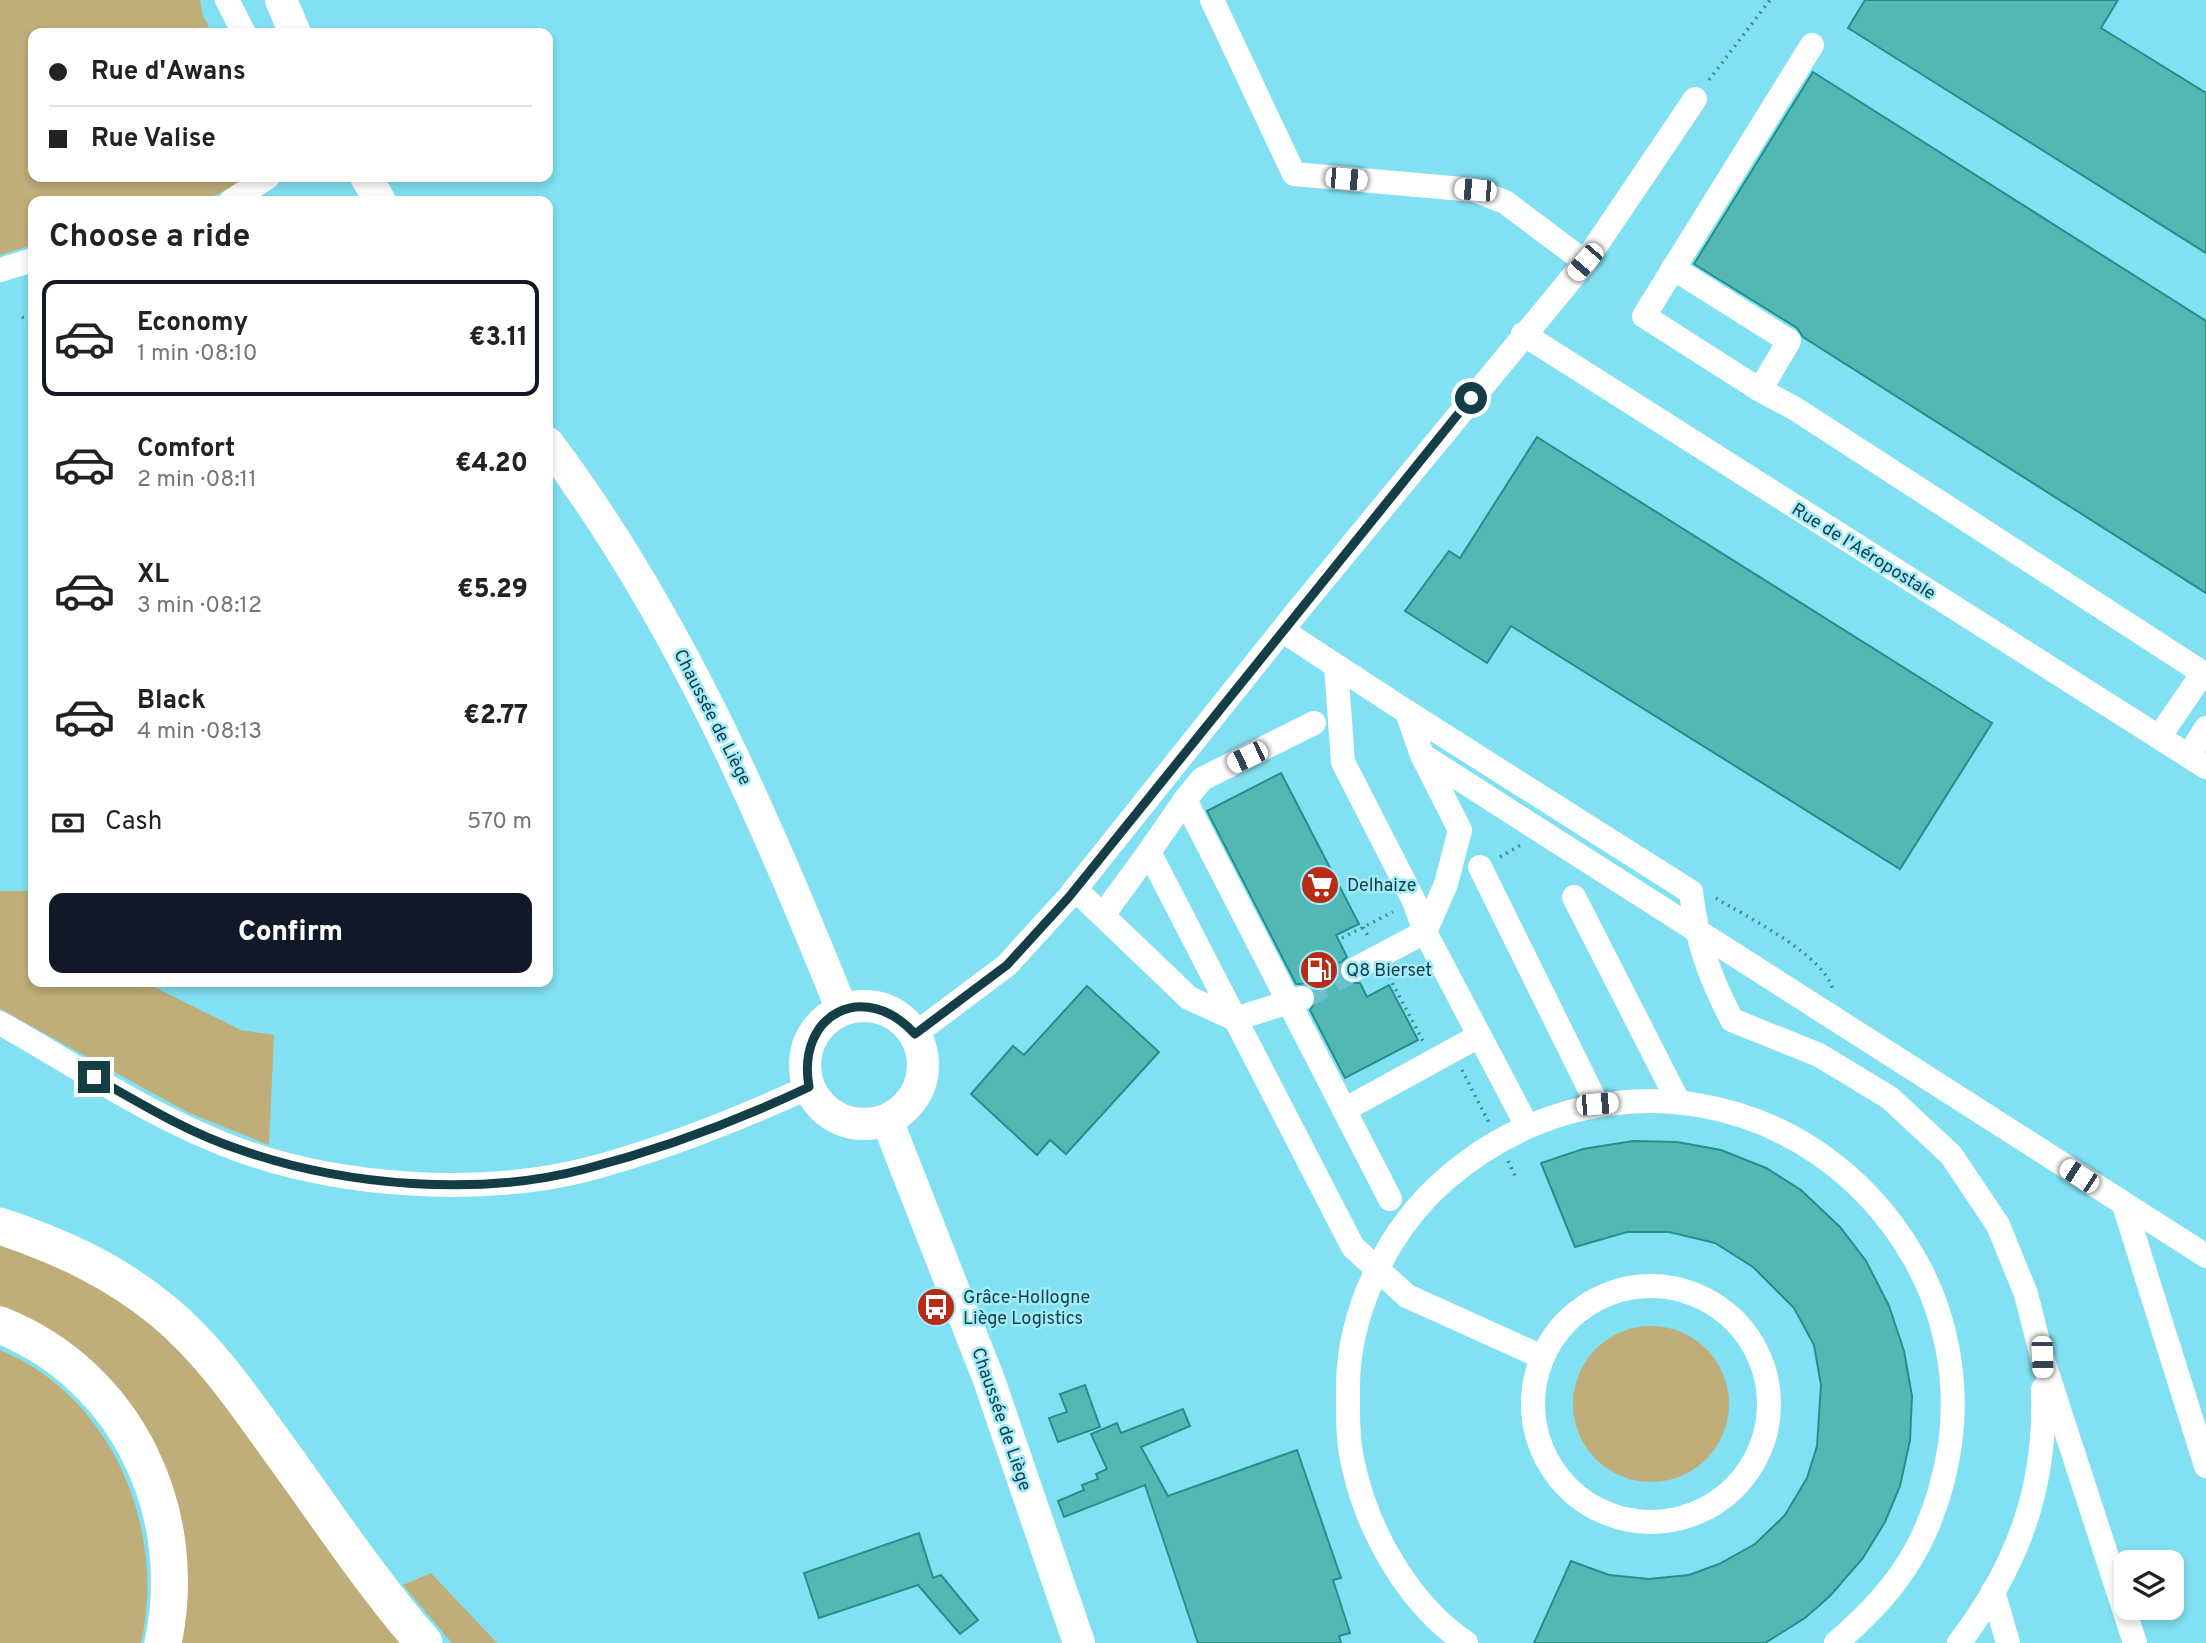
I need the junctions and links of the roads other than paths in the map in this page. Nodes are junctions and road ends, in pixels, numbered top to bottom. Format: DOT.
graph roads {
  1 [pos="227,0"];
  2 [pos="281,0"];
  3 [pos="1212,0"];
  4 [pos="241,28"];
  5 [pos="293,28"];
  6 [pos="1812,44"];
  7 [pos="1695,99"];
  8 [pos="264,182"];
  9 [pos="240,196"];
  10 [pos="28,262"];
  11 [pos="1585,262"];
  12 [pos="1673,268"];
  13 [pos="0,270"];
  14 [pos="1523,334"];
  15 [pos="1760,390"];
  16 [pos="553,450"];
  17 [pos="1283,631"];
  18 [pos="1336,667"];
  19 [pos="1407,712"];
  20 [pos="1314,723"];
  21 [pos="2206,728"];
  22 [pos="2159,737"];
  23 [pos="1422,755"];
  24 [pos="2198,761"];
  25 [pos="1438,785"];
  26 [pos="1185,800"];
  27 [pos="1149,852"];
  28 [pos="1480,867"];
  29 [pos="1075,889"];
  30 [pos="1574,897"];
  31 [pos="1103,915"];
  32 [pos="1425,932"];
  33 [pos="1698,938"];
  34 [pos="1353,970"];
  35 [pos="1296,1001"];
  36 [pos="842,1010"];
  37 [pos="1235,1019"];
  38 [pos="0,1023"];
  39 [pos="915,1034"];
  40 [pos="1479,1037"];
  41 [pos="809,1087"];
  42 [pos="1678,1101"];
  43 [pos="1597,1104"];
  44 [pos="1344,1110"];
  45 [pos="887,1120"];
  46 [pos="1527,1126"];
  47 [pos="1390,1199"];
  48 [pos="2124,1205"];
  49 [pos="0,1226"];
  50 [pos="2206,1256"];
  51 [pos="1377,1269"];
  52 [pos="0,1325"];
  53 [pos="1542,1357"];
  54 [pos="2042,1357"];
  55 [pos="2206,1466"];
  56 [pos="1993,1591"];
  57 [pos="163,1643"];
  58 [pos="424,1643"];
  59 [pos="1079,1643"];
  60 [pos="1466,1643"];
  61 [pos="1836,1643"];
  62 [pos="1959,1643"];
  63 [pos="2008,1643"];
  64 [pos="2135,1643"];
  1 -- 4 [label="street"];
  2 -- 5 [label="main road"];
  3 -- 11 [label="street"];
  6 -- 12 [label="street"];
  7 -- 11 [label="street"];
  8 -- 9 [label="street"];
  10 -- 13 [label="street"];
  11 -- 14 [label="street"];
  12 -- 15 [label="street"];
  12 -- 15 [label="street"];
  14 -- 17 [label="street"];
  14 -- 22 [label="street, Rue de l'Aéropostale"];
  15 -- 22 [label="street"];
  16 -- 36 [label="main road, Chaussée de Liège"];
  17 -- 18 [label="street"];
  17 -- 29 [label="street"];
  18 -- 19 [label="street"];
  18 -- 32 [label="street"];
  19 -- 23 [label="street"];
  19 -- 33 [label="street"];
  20 -- 26 [label="street"];
  21 -- 24 [label="street"];
  22 -- 24 [label="street, Rue de l'Aéropostale"];
  23 -- 25 [label="street"];
  23 -- 33 [label="street"];
  25 -- 32 [label="street"];
  25 -- 33 [label="street"];
  26 -- 27 [label="street"];
  26 -- 35 [label="street"];
  27 -- 31 [label="street"];
  27 -- 37 [label="street"];
  28 -- 43 [label="street"];
  29 -- 31 [label="street"];
  29 -- 39 [label="street"];
  30 -- 42 [label="street"];
  31 -- 37 [label="street"];
  32 -- 34 [label="street"];
  32 -- 40 [label="street"];
  33 -- 48 [label="street"];
  33 -- 54 [label="street"];
  35 -- 37 [label="street"];
  35 -- 44 [label="street"];
  36 -- 39 [label="main road"];
  36 -- 41 [label="main road"];
  37 -- 51 [label="street"];
  38 -- 41 [label="street"];
  39 -- 45 [label="main road"];
  40 -- 44 [label="street"];
  40 -- 46 [label="street"];
  41 -- 45 [label="main road"];
  42 -- 43 [label="street"];
  42 -- 61 [label="street"];
  43 -- 46 [label="street"];
  44 -- 47 [label="street"];
  45 -- 59 [label="main road, Chaussée de Liège"];
  46 -- 51 [label="street"];
  48 -- 50 [label="street"];
  48 -- 55 [label="street"];
  49 -- 58 [label="highway"];
  51 -- 53 [label="street"];
  51 -- 60 [label="street"];
  52 -- 57 [label="highway"];
  53 -- 53 [label="street"];
  54 -- 56 [label="street"];
  54 -- 64 [label="street"];
  56 -- 62 [label="street"];
  56 -- 63 [label="street"];
}
